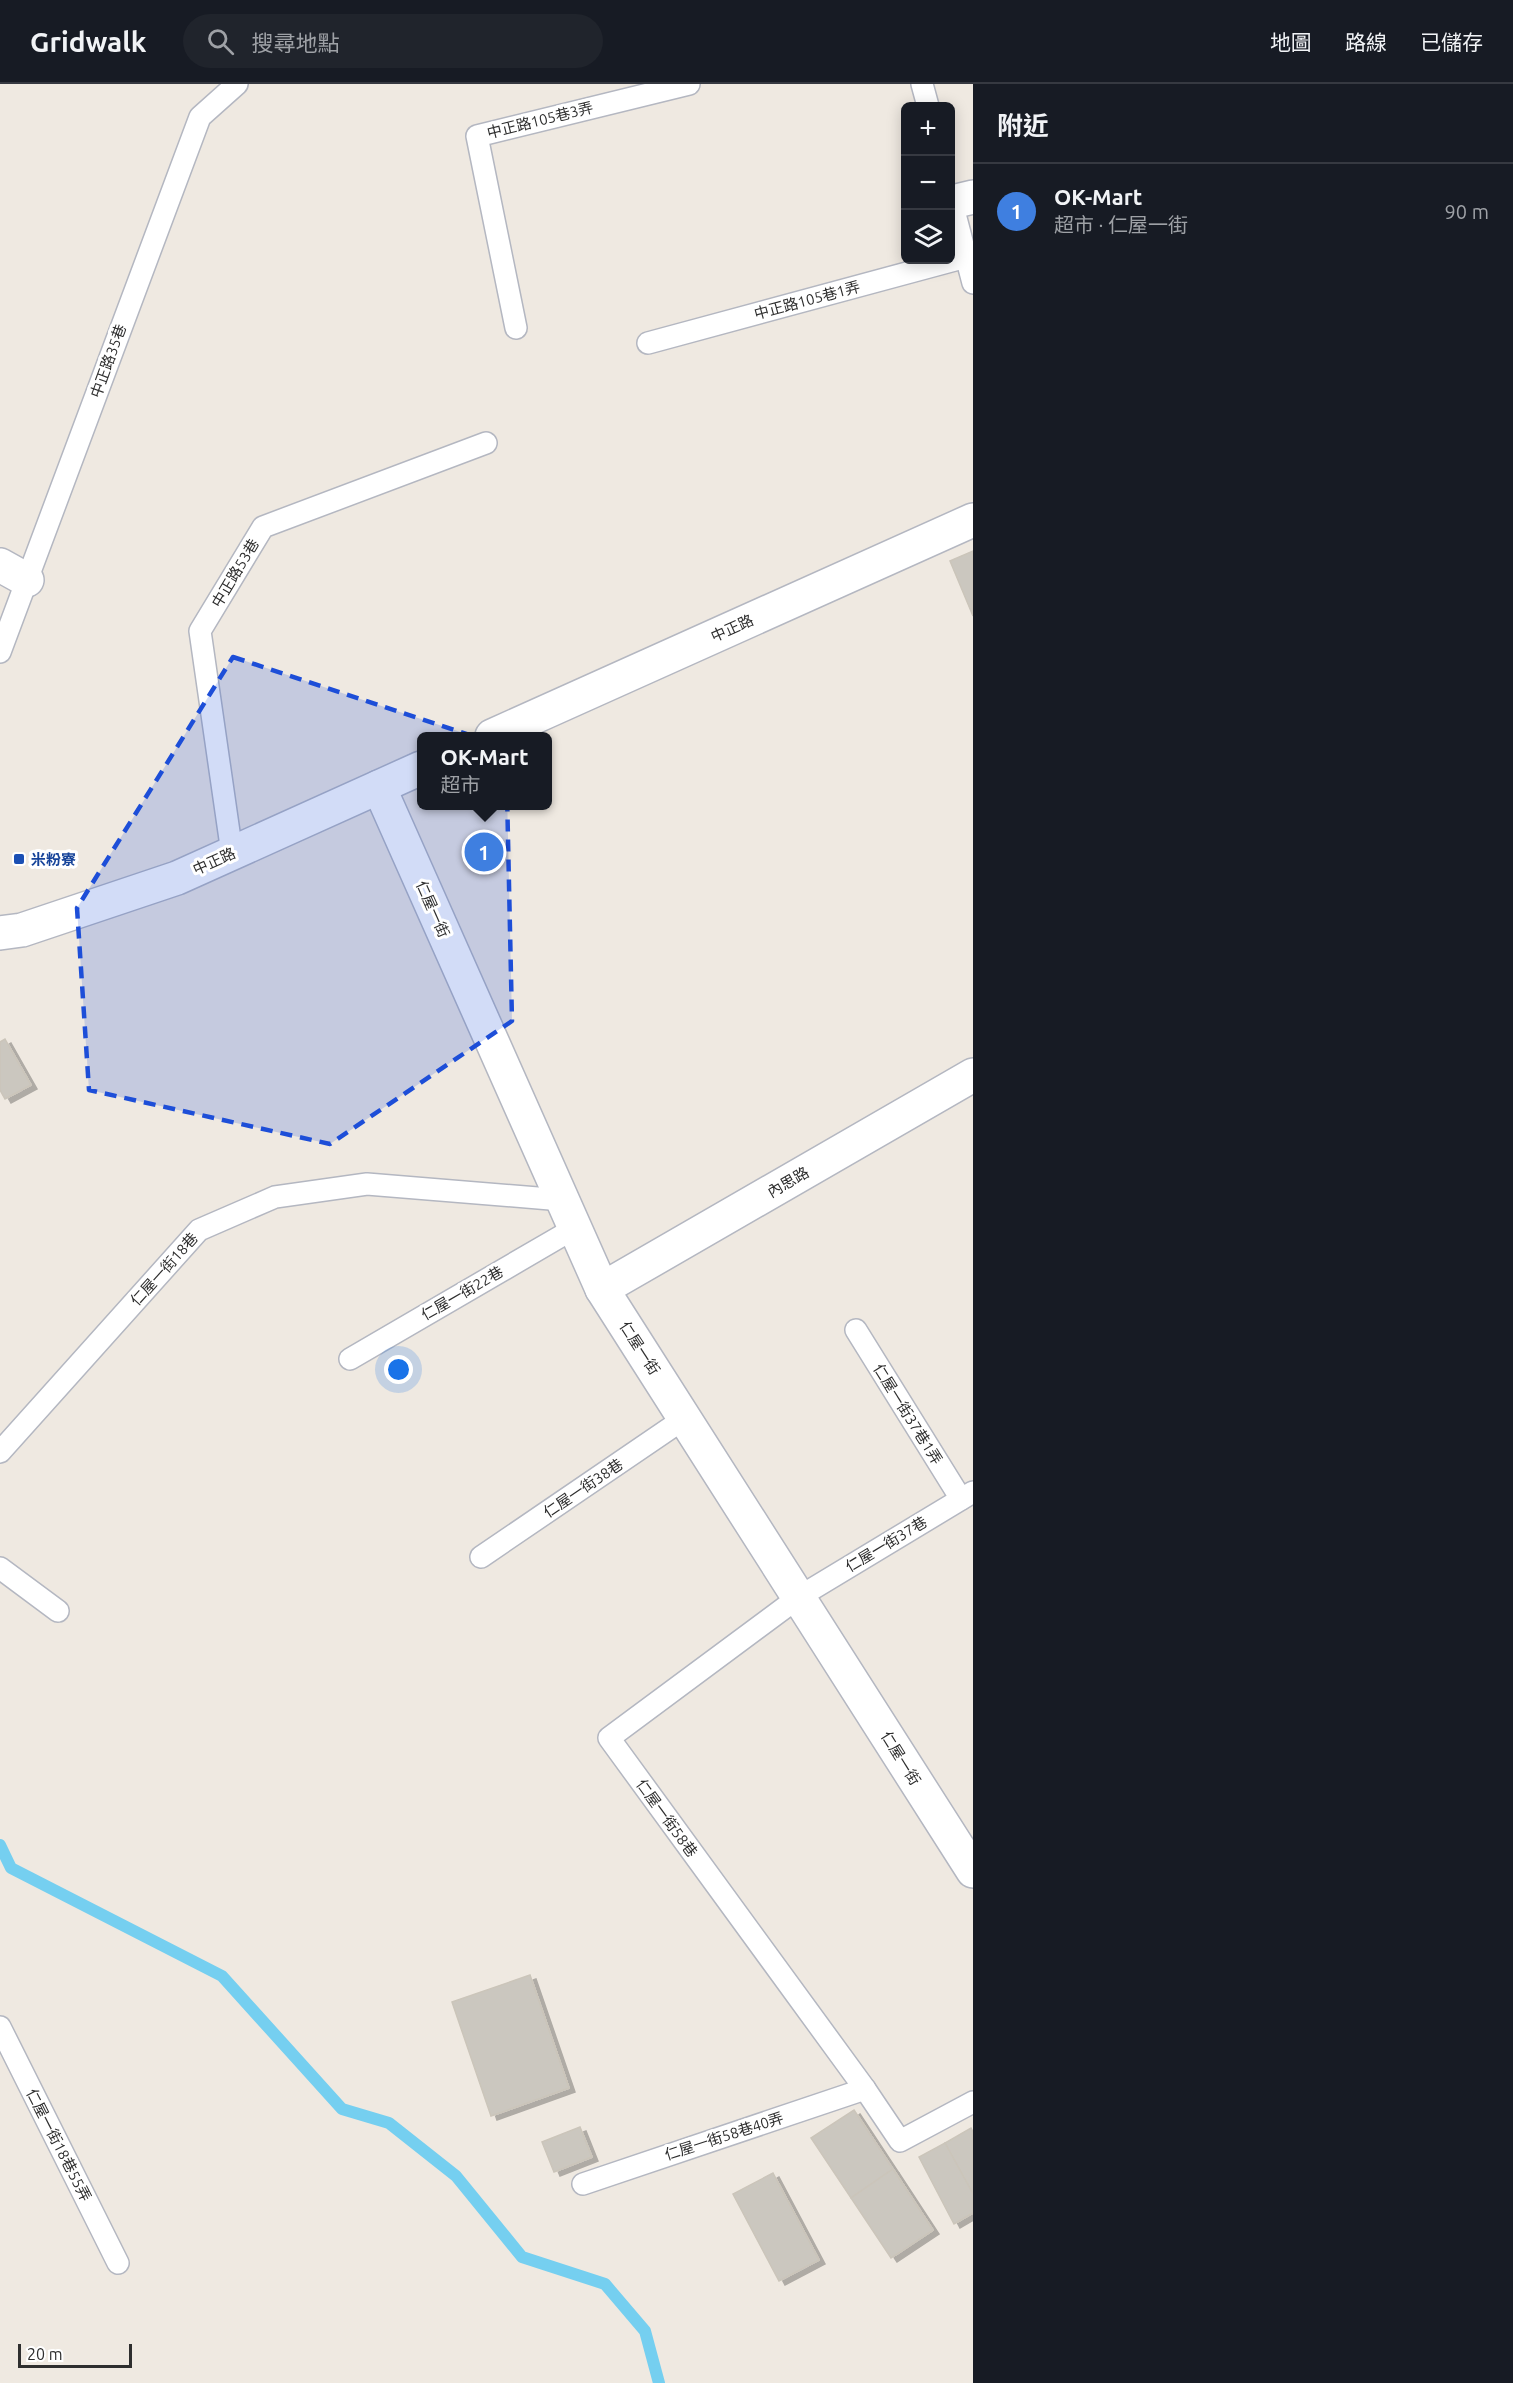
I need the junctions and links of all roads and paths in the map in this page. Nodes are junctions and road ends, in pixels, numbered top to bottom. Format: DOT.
graph roads {
  1 [pos="237,84"];
  2 [pos="689,84"];
  3 [pos="922,84"];
  4 [pos="927,102"];
  5 [pos="959,198"];
  6 [pos="966,257"];
  7 [pos="973,283"];
  8 [pos="516,328"];
  9 [pos="648,343"];
  10 [pos="486,443"];
  11 [pos="973,520"];
  12 [pos="13,573"];
  13 [pos="0,652"];
  14 [pos="501,732"];
  15 [pos="417,770"];
  16 [pos="379,787"];
  17 [pos="232,853"];
  18 [pos="0,933"];
  19 [pos="973,1076"];
  20 [pos="569,1214"];
  21 [pos="602,1289"];
  22 [pos="856,1330"];
  23 [pos="350,1359"];
  24 [pos="685,1418"];
  25 [pos="0,1452"];
  26 [pos="967,1496"];
  27 [pos="481,1557"];
  28 [pos="0,1568"];
  29 [pos="799,1597"];
  30 [pos="58,1611"];
  31 [pos="973,1871"];
  32 [pos="0,2027"];
  33 [pos="865,2089"];
  34 [pos="973,2102"];
  35 [pos="583,2184"];
  36 [pos="118,2263"];
  1 -- 12 [label="lane, 中正路35巷"];
  2 -- 8 [label="lane, 中正路105巷3弄"];
  3 -- 4 [label="lane"];
  5 -- 6 [label="lane"];
  6 -- 7 [label="lane"];
  6 -- 9 [label="lane, 中正路105巷1弄"];
  10 -- 17 [label="lane, 中正路53巷"];
  11 -- 14 [label="street, 中正路"];
  12 -- 13 [label="lane, 中正路35巷"];
  15 -- 16 [label="street, 中正路"];
  16 -- 17 [label="street, 中正路"];
  16 -- 20 [label="street, 仁屋一街"];
  17 -- 18 [label="street, 中正路"];
  19 -- 21 [label="street, 內思路"];
  20 -- 21 [label="street, 仁屋一街"];
  20 -- 23 [label="lane, 仁屋一街22巷"];
  20 -- 25 [label="lane, 仁屋一街18巷"];
  21 -- 24 [label="street, 仁屋一街"];
  22 -- 26 [label="lane, 仁屋一街37巷1弄"];
  24 -- 27 [label="lane, 仁屋一街38巷"];
  24 -- 29 [label="street, 仁屋一街"];
  26 -- 29 [label="lane, 仁屋一街37巷"];
  28 -- 30 [label="lane"];
  29 -- 31 [label="street, 仁屋一街"];
  29 -- 33 [label="lane, 仁屋一街58巷"];
  32 -- 36 [label="lane, 仁屋一街18巷55弄"];
  33 -- 34 [label="lane"];
  33 -- 35 [label="lane, 仁屋一街58巷40弄"];
}
